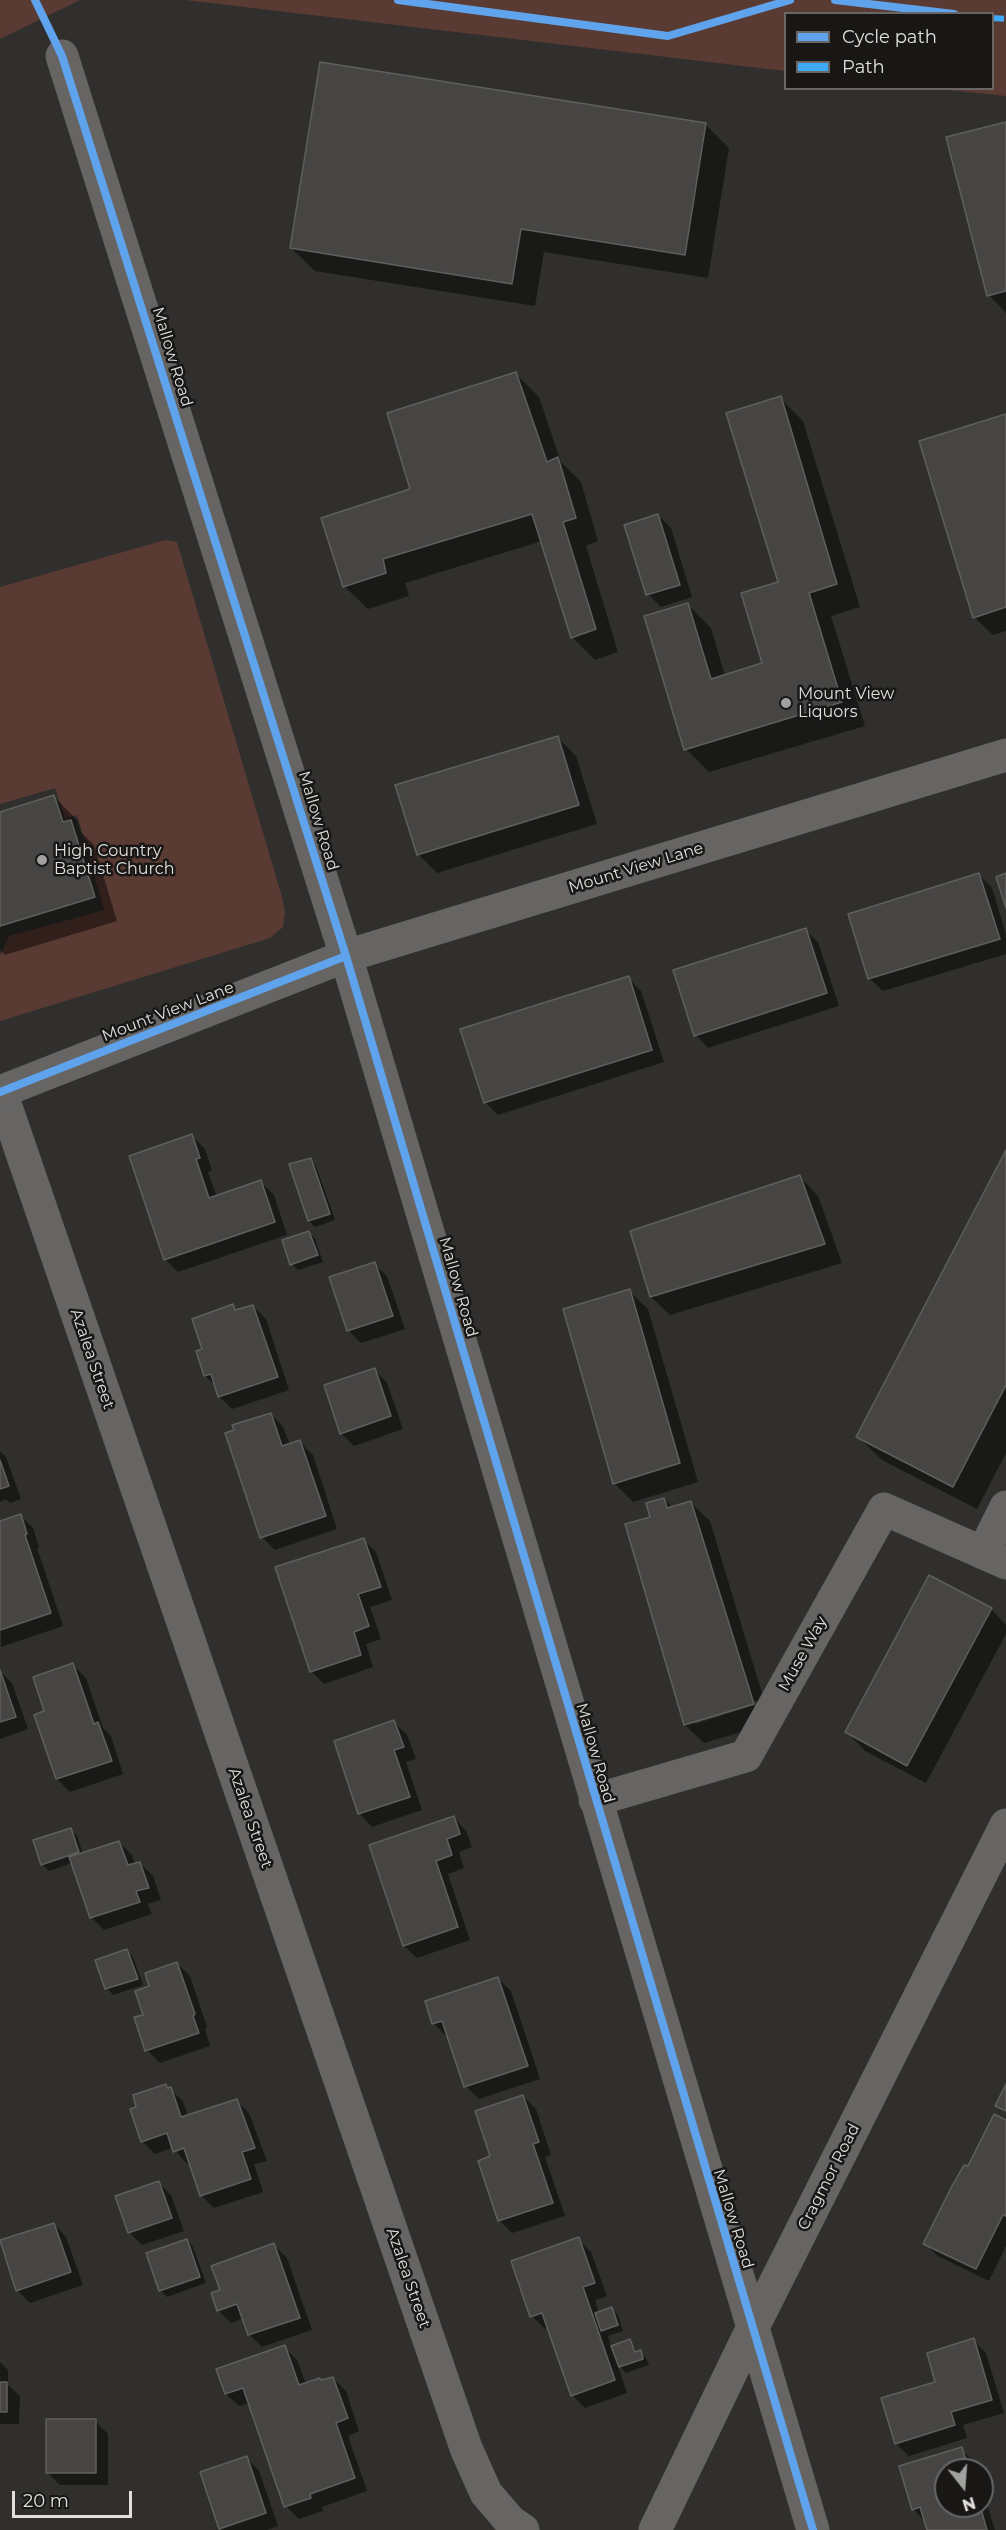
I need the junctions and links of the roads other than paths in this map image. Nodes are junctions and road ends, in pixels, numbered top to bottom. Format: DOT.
graph roads {
  1 [pos="62,56"];
  2 [pos="1006,754"];
  3 [pos="346,956"];
  4 [pos="0,1092"];
  5 [pos="1006,1507"];
  6 [pos="994,1558"];
  7 [pos="595,1800"];
  8 [pos="1006,1825"];
  9 [pos="752,2328"];
  10 [pos="523,2530"];
  11 [pos="655,2530"];
  12 [pos="813,2530"];
  1 -- 3 [label="street, Mallow Road"];
  2 -- 3 [label="street, Mount View Lane"];
  3 -- 4 [label="street, Mount View Lane"];
  3 -- 7 [label="street, Mallow Road"];
  4 -- 10 [label="street, Azalea Street"];
  5 -- 6 [label="street, Muse Way"];
  6 -- 7 [label="street, Muse Way"];
  7 -- 9 [label="street, Mallow Road"];
  8 -- 9 [label="street, Cragmor Road"];
  9 -- 11 [label="street, Cragmor Road"];
  9 -- 12 [label="street, Mallow Road"];
}
